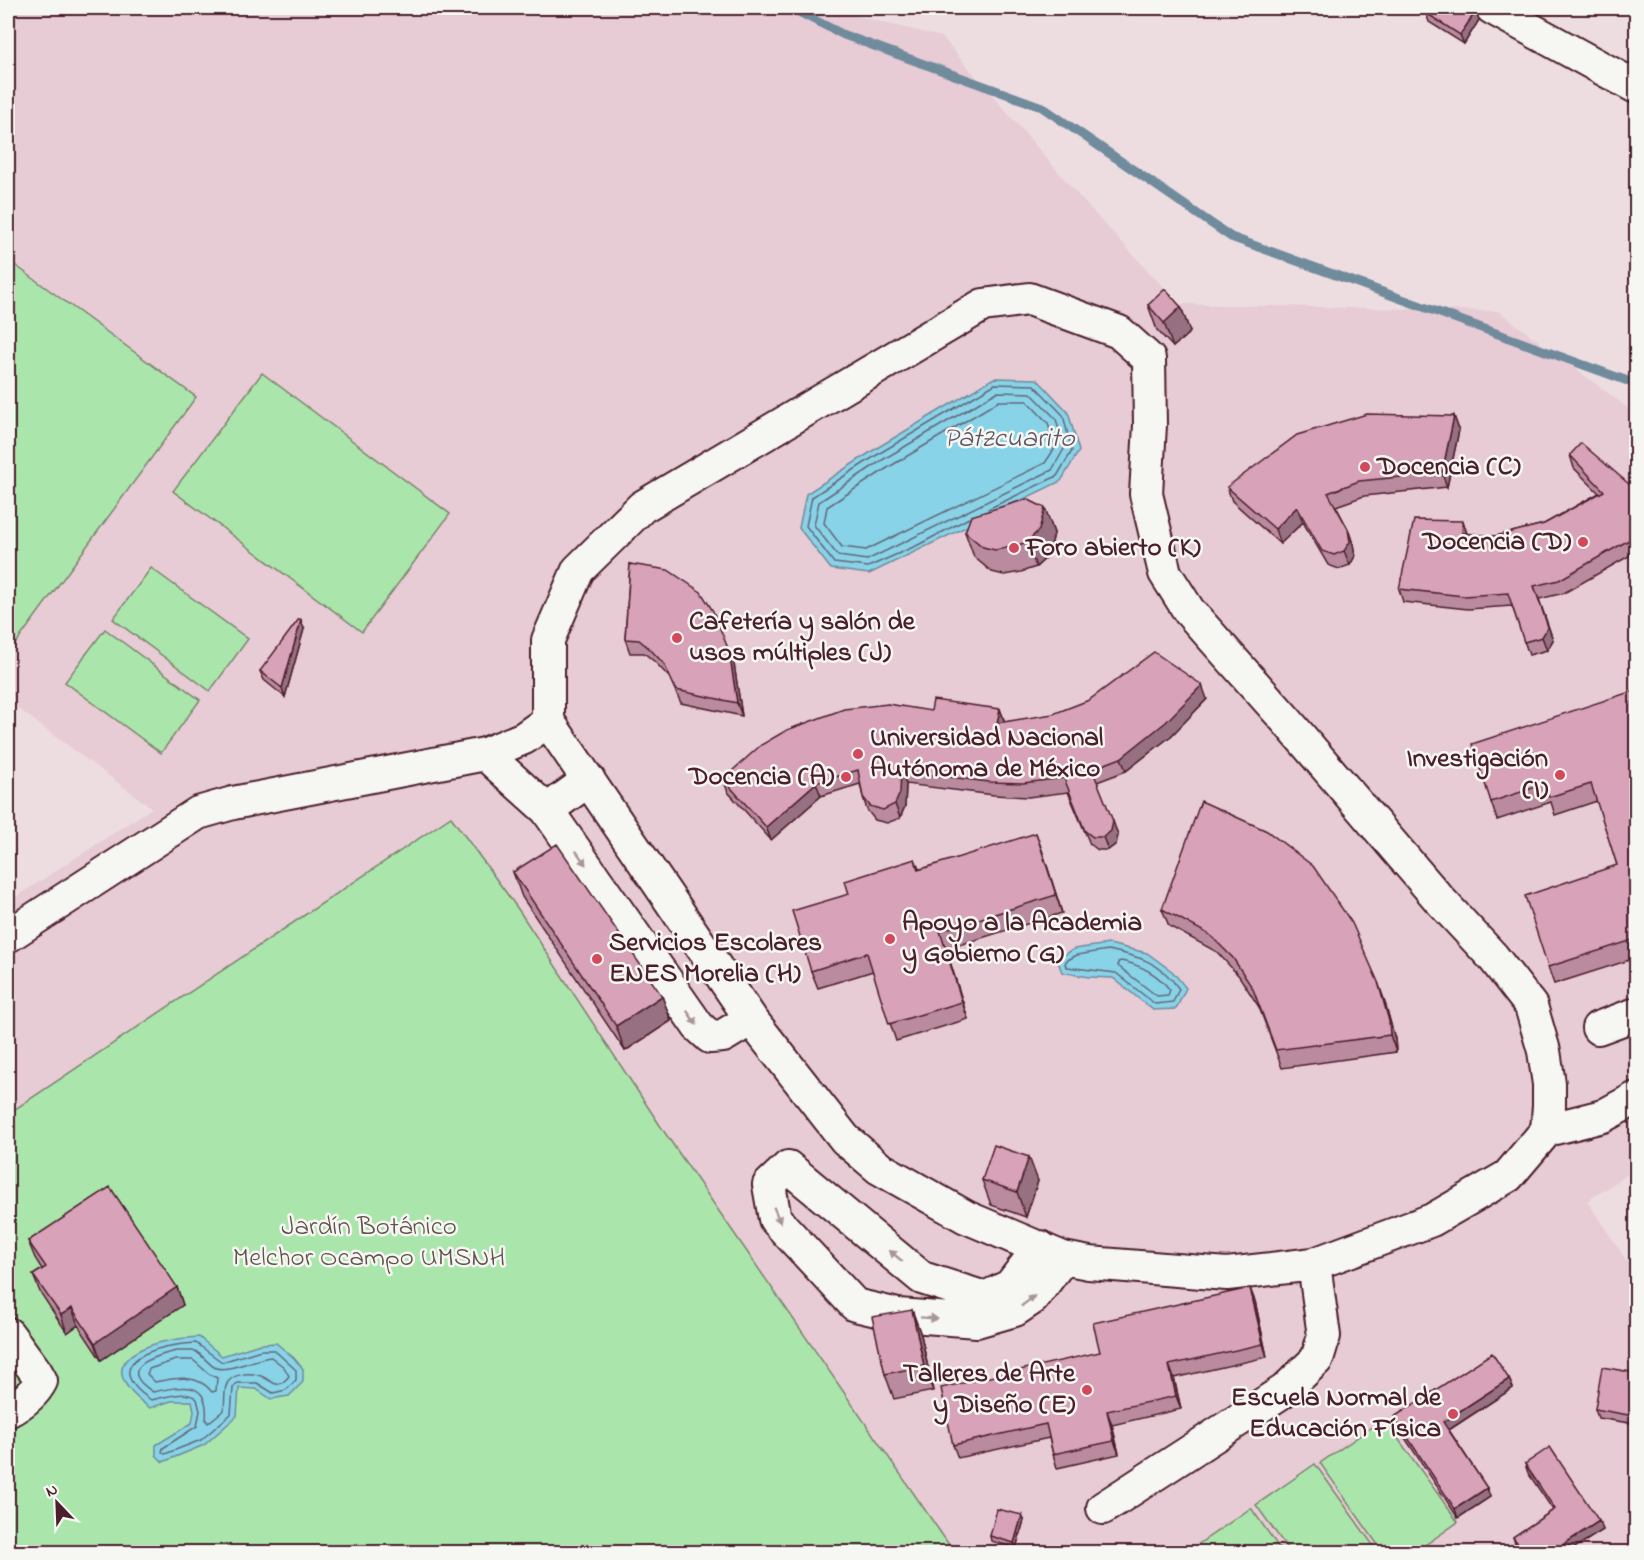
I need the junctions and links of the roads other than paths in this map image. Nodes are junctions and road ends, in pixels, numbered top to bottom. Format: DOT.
graph roads {
  1 [pos="1492,8"];
  2 [pos="1636,87"];
  3 [pos="548,721"];
  4 [pos="485,754"];
  5 [pos="589,780"];
  6 [pos="547,810"];
  7 [pos="8,936"];
  8 [pos="1636,1014"];
  9 [pos="750,1019"];
  10 [pos="1598,1028"];
  11 [pos="1631,1100"];
  12 [pos="1548,1118"];
  13 [pos="1051,1252"];
  14 [pos="1314,1264"];
  15 [pos="981,1310"];
  16 [pos="8,1334"];
  17 [pos="8,1411"];
  18 [pos="1103,1508"];
  1 -- 2 [label="street"];
  3 -- 4 [label="street"];
  3 -- 5 [label="street"];
  3 -- 12 [label="street"];
  4 -- 6 [label="street"];
  4 -- 7 [label="street"];
  5 -- 6 [label="street"];
  5 -- 9 [label="street"];
  6 -- 9 [label="street, one-way"];
  8 -- 10 [label="street"];
  9 -- 13 [label="street"];
  11 -- 12 [label="street"];
  12 -- 14 [label="street"];
  13 -- 14 [label="street"];
  13 -- 15 [label="street"];
  14 -- 18 [label="street"];
  15 -- 15 [label="street, one-way"];
  16 -- 17 [label="street"];
}
